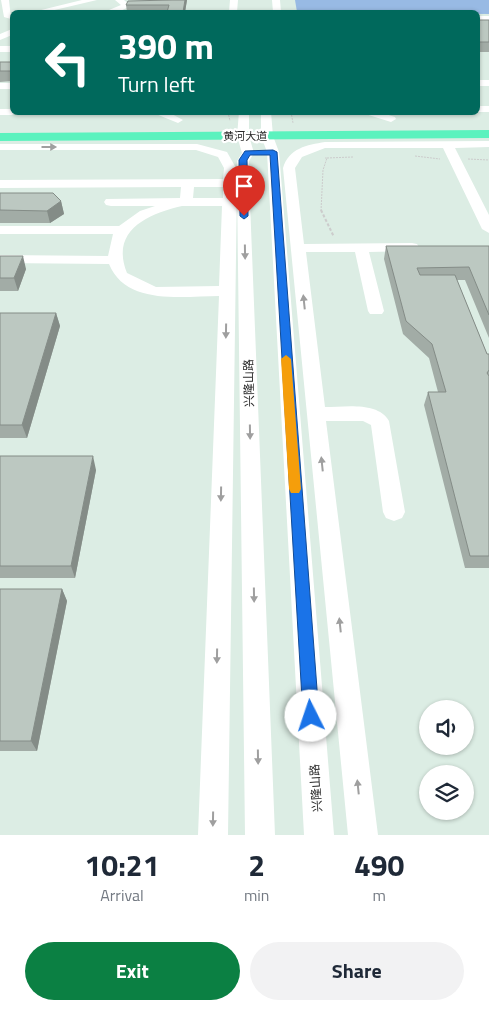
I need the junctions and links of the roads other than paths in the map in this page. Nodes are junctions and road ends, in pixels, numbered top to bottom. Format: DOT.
graph roads {
  1 [pos="5,0"];
  2 [pos="93,0"];
  3 [pos="120,0"];
  4 [pos="57,10"];
  5 [pos="117,10"];
  6 [pos="7,17"];
  7 [pos="16,116"];
  8 [pos="152,116"];
  9 [pos="359,116"];
  10 [pos="283,119"];
  11 [pos="307,119"];
  12 [pos="396,119"];
  13 [pos="183,120"];
  14 [pos="207,120"];
  15 [pos="0,121"];
  16 [pos="268,130"];
  17 [pos="242,133"];
  18 [pos="489,134"];
  19 [pos="330,135"];
  20 [pos="130,136"];
  21 [pos="205,136"];
  22 [pos="0,137"];
  23 [pos="307,143"];
  24 [pos="489,144"];
  25 [pos="181,146"];
  26 [pos="0,147"];
  27 [pos="361,151"];
  28 [pos="450,152"];
  29 [pos="281,173"];
  30 [pos="188,183"];
  31 [pos="0,184"];
  32 [pos="230,187"];
  33 [pos="186,201"];
  34 [pos="111,202"];
  35 [pos="489,229"];
  36 [pos="0,230"];
  37 [pos="122,230"];
  38 [pos="361,247"];
  39 [pos="430,247"];
  40 [pos="298,248"];
  41 [pos="0,259"];
  42 [pos="114,260"];
  43 [pos="226,291"];
  44 [pos="376,311"];
  45 [pos="317,414"];
  46 [pos="394,512"];
  47 [pos="213,835"];
  48 [pos="260,835"];
  49 [pos="319,835"];
  50 [pos="363,835"];
  1 -- 6 [label="street"];
  2 -- 4 [label="street"];
  3 -- 5 [label="street"];
  7 -- 15 [label="main road"];
  8 -- 13 [label="main road"];
  9 -- 12 [label="main road"];
  10 -- 16 [label="main road, 黄河大道"];
  11 -- 23 [label="main road"];
  14 -- 21 [label="main road"];
  16 -- 17 [label="main road, 黄河大道"];
  16 -- 23 [label="main road, 黄河大道"];
  16 -- 29 [label="street, 兴隆山路"];
  17 -- 21 [label="main road, 黄河大道"];
  17 -- 32 [label="street"];
  17 -- 48 [label="street, 兴隆山路, one-way"];
  18 -- 19 [label="main road, 黄河大道"];
  19 -- 23 [label="main road, 黄河大道"];
  19 -- 27 [label="street"];
  20 -- 21 [label="main road, 黄河大道"];
  20 -- 22 [label="main road, 黄河大道"];
  20 -- 25 [label="street"];
  23 -- 27 [label="street"];
  23 -- 29 [label="street"];
  24 -- 28 [label="street"];
  26 -- 25 [label="street, one-way"];
  25 -- 32 [label="street"];
  27 -- 28 [label="street"];
  28 -- 35 [label="street"];
  29 -- 40 [label="street"];
  29 -- 49 [label="street, 兴隆山路"];
  30 -- 31 [label="street"];
  30 -- 32 [label="street"];
  30 -- 33 [label="street"];
  32 -- 33 [label="street"];
  32 -- 43 [label="street"];
  33 -- 34 [label="street"];
  33 -- 37 [label="street"];
  36 -- 37 [label="street"];
  37 -- 42 [label="street"];
  38 -- 39 [label="street"];
  38 -- 40 [label="street"];
  38 -- 44 [label="street"];
  45 -- 40 [label="street, one-way"];
  41 -- 42 [label="street"];
  42 -- 43 [label="street"];
  43 -- 47 [label="street, one-way"];
  45 -- 46 [label="street"];
  50 -- 45 [label="street, one-way"];
}
